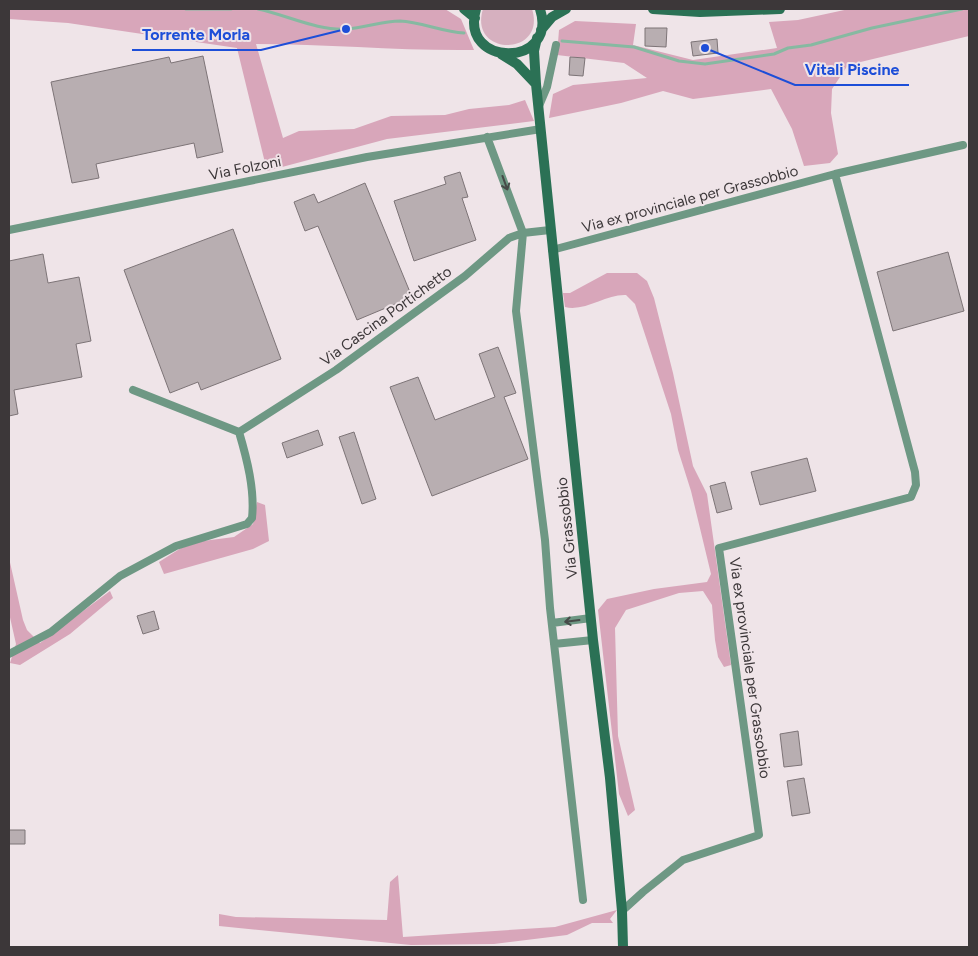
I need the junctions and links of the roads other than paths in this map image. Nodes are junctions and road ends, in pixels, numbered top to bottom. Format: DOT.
graph roads {
  1 [pos="464,9"];
  2 [pos="540,9"];
  3 [pos="566,9"];
  4 [pos="653,9"];
  5 [pos="780,9"];
  6 [pos="713,10"];
  7 [pos="476,14"];
  8 [pos="539,34"];
  9 [pos="556,45"];
  10 [pos="498,52"];
  11 [pos="536,84"];
  12 [pos="539,106"];
  13 [pos="541,129"];
  14 [pos="488,137"];
  15 [pos="963,145"];
  16 [pos="835,174"];
  17 [pos="9,230"];
  18 [pos="550,230"];
  19 [pos="523,233"];
  20 [pos="552,250"];
  21 [pos="133,390"];
  22 [pos="238,432"];
  23 [pos="591,618"];
  24 [pos="552,623"];
  25 [pos="593,640"];
  26 [pos="554,644"];
  27 [pos="9,654"];
  28 [pos="583,900"];
  29 [pos="622,912"];
  30 [pos="623,947"];
  1 -- 7 [label="street"];
  2 -- 8 [label="street, Via Grassobbio"];
  3 -- 8 [label="street"];
  4 -- 6 [label="street"];
  5 -- 6 [label="street"];
  7 -- 10 [label="street"];
  8 -- 10 [label="street"];
  8 -- 11 [label="street, Via Grassobbio"];
  9 -- 12 [label="street, Via Grassobbio"];
  10 -- 11 [label="street"];
  11 -- 12 [label="street, Via Grassobbio"];
  12 -- 13 [label="street, Via Grassobbio"];
  13 -- 14 [label="street, Via Folzoni"];
  13 -- 18 [label="street, Via Grassobbio"];
  14 -- 17 [label="street, Via Folzoni"];
  14 -- 19 [label="street, one-way"];
  15 -- 16 [label="street, Via ex provinciale per Grassobbio"];
  16 -- 20 [label="street, Via ex provinciale per Grassobbio"];
  16 -- 29 [label="street, Via ex provinciale per Grassobbio"];
  18 -- 19 [label="street, Via Cascina Portichetto"];
  18 -- 20 [label="street, Via Grassobbio"];
  19 -- 22 [label="street, Via Cascina Portichetto"];
  19 -- 24 [label="street"];
  20 -- 23 [label="street, Via Grassobbio"];
  21 -- 22 [label="street"];
  22 -- 27 [label="street"];
  23 -- 24 [label="street, one-way"];
  23 -- 25 [label="street, Via Grassobbio"];
  24 -- 26 [label="street"];
  25 -- 26 [label="street"];
  25 -- 29 [label="street, Via Grassobbio"];
  26 -- 28 [label="street"];
  29 -- 30 [label="street, Via Grassobbio"];
}
